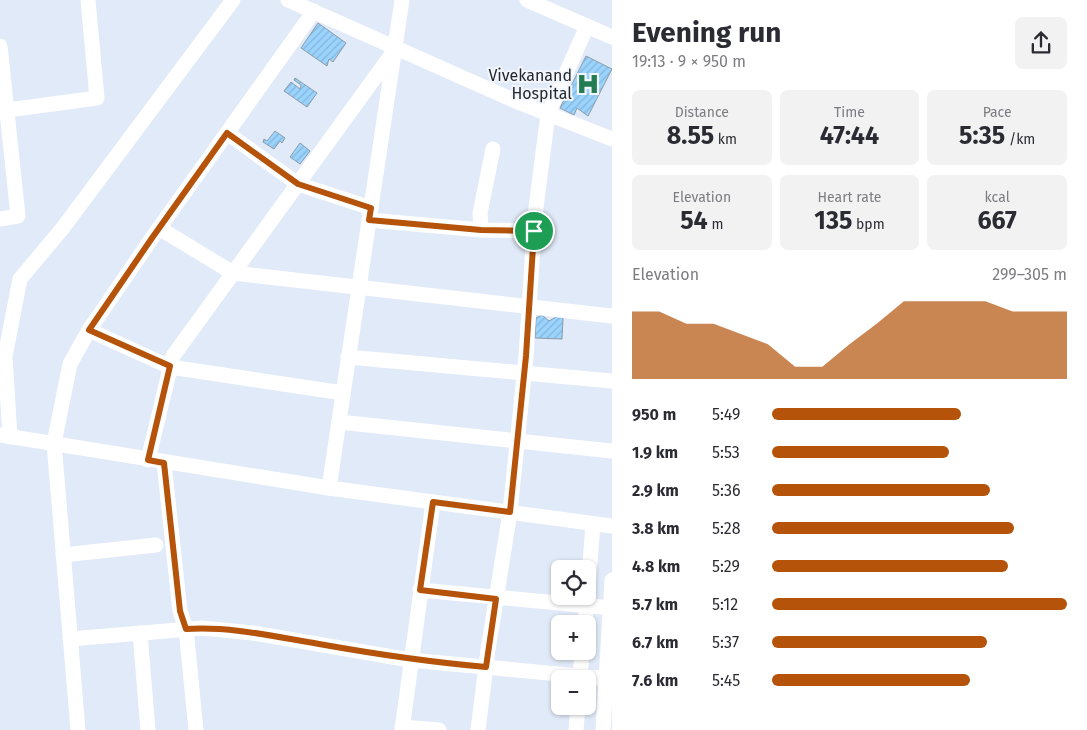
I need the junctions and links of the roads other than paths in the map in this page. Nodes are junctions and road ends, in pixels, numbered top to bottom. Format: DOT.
graph roads {
  1 [pos="88,0"];
  2 [pos="233,0"];
  3 [pos="288,0"];
  4 [pos="402,0"];
  5 [pos="527,0"];
  6 [pos="314,11"];
  7 [pos="586,26"];
  8 [pos="612,37"];
  9 [pos="0,46"];
  10 [pos="395,49"];
  11 [pos="3,111"];
  12 [pos="548,114"];
  13 [pos="227,133"];
  14 [pos="612,139"];
  15 [pos="493,149"];
  16 [pos="298,184"];
  17 [pos="370,214"];
  18 [pos="0,219"];
  19 [pos="159,228"];
  20 [pos="481,230"];
  21 [pos="534,231"];
  22 [pos="233,273"];
  23 [pos="359,287"];
  24 [pos="529,308"];
  25 [pos="612,316"];
  26 [pos="89,330"];
  27 [pos="348,356"];
  28 [pos="170,366"];
  29 [pos="524,373"];
  30 [pos="612,381"];
  31 [pos="343,393"];
  32 [pos="339,422"];
  33 [pos="5,436"];
  34 [pos="517,441"];
  35 [pos="54,443"];
  36 [pos="612,451"];
  37 [pos="148,460"];
  38 [pos="164,463"];
  39 [pos="329,488"];
  40 [pos="433,502"];
  41 [pos="510,512"];
  42 [pos="593,524"];
  43 [pos="612,526"];
  44 [pos="156,545"];
  45 [pos="63,555"];
  46 [pos="590,560"];
  47 [pos="612,580"];
  48 [pos="420,590"];
  49 [pos="496,599"];
  50 [pos="551,600"];
  51 [pos="596,604"];
  52 [pos="611,608"];
  53 [pos="186,629"];
  54 [pos="140,633"];
  55 [pos="70,639"];
  56 [pos="410,660"];
  57 [pos="486,667"];
  58 [pos="551,674"];
  59 [pos="596,678"];
  60 [pos="610,679"];
  61 [pos="577,715"];
  62 [pos="402,729"];
  63 [pos="78,730"];
  64 [pos="148,730"];
  65 [pos="196,730"];
  66 [pos="438,730"];
  67 [pos="478,730"];
  68 [pos="576,730"];
  69 [pos="603,730"];
  1 -- 11 [label="street"];
  2 -- 33 [label="street"];
  3 -- 6 [label="street"];
  4 -- 10 [label="street"];
  5 -- 7 [label="street"];
  6 -- 10 [label="street"];
  6 -- 13 [label="street"];
  7 -- 8 [label="street"];
  7 -- 12 [label="street"];
  9 -- 11 [label="street"];
  10 -- 12 [label="street"];
  10 -- 16 [label="street"];
  10 -- 17 [label="street"];
  11 -- 18 [label="street"];
  12 -- 14 [label="street"];
  12 -- 21 [label="street"];
  13 -- 16 [label="street"];
  13 -- 19 [label="street"];
  15 -- 20 [label="street"];
  16 -- 17 [label="street"];
  16 -- 22 [label="street"];
  17 -- 20 [label="street"];
  17 -- 23 [label="street"];
  19 -- 22 [label="street"];
  19 -- 26 [label="street"];
  20 -- 21 [label="street"];
  21 -- 24 [label="street"];
  22 -- 23 [label="street"];
  22 -- 28 [label="street"];
  23 -- 24 [label="street"];
  23 -- 27 [label="street"];
  24 -- 25 [label="street"];
  24 -- 29 [label="street"];
  26 -- 28 [label="street"];
  26 -- 35 [label="street"];
  27 -- 29 [label="street"];
  27 -- 31 [label="street"];
  28 -- 31 [label="street"];
  28 -- 37 [label="street"];
  29 -- 30 [label="street"];
  29 -- 34 [label="street"];
  31 -- 32 [label="street"];
  32 -- 34 [label="street"];
  32 -- 39 [label="street"];
  33 -- 35 [label="street"];
  34 -- 36 [label="street"];
  34 -- 41 [label="street"];
  35 -- 37 [label="street"];
  35 -- 45 [label="street"];
  37 -- 38 [label="street"];
  38 -- 39 [label="street"];
  38 -- 53 [label="street"];
  39 -- 40 [label="street"];
  40 -- 41 [label="street"];
  40 -- 48 [label="street"];
  41 -- 42 [label="street"];
  41 -- 49 [label="street"];
  42 -- 43 [label="street"];
  42 -- 46 [label="street"];
  44 -- 45 [label="street"];
  45 -- 55 [label="street"];
  47 -- 52 [label="street"];
  48 -- 49 [label="street"];
  48 -- 56 [label="street"];
  49 -- 50 [label="street"];
  49 -- 57 [label="street"];
  51 -- 52 [label="street"];
  52 -- 60 [label="street"];
  53 -- 54 [label="street"];
  53 -- 56 [label="street"];
  53 -- 65 [label="street"];
  54 -- 55 [label="street"];
  54 -- 64 [label="street"];
  55 -- 63 [label="street"];
  56 -- 57 [label="street"];
  56 -- 62 [label="street"];
  57 -- 58 [label="street"];
  57 -- 67 [label="street"];
  59 -- 60 [label="street"];
  60 -- 69 [label="street"];
  61 -- 68 [label="street"];
  62 -- 66 [label="street"];
}
